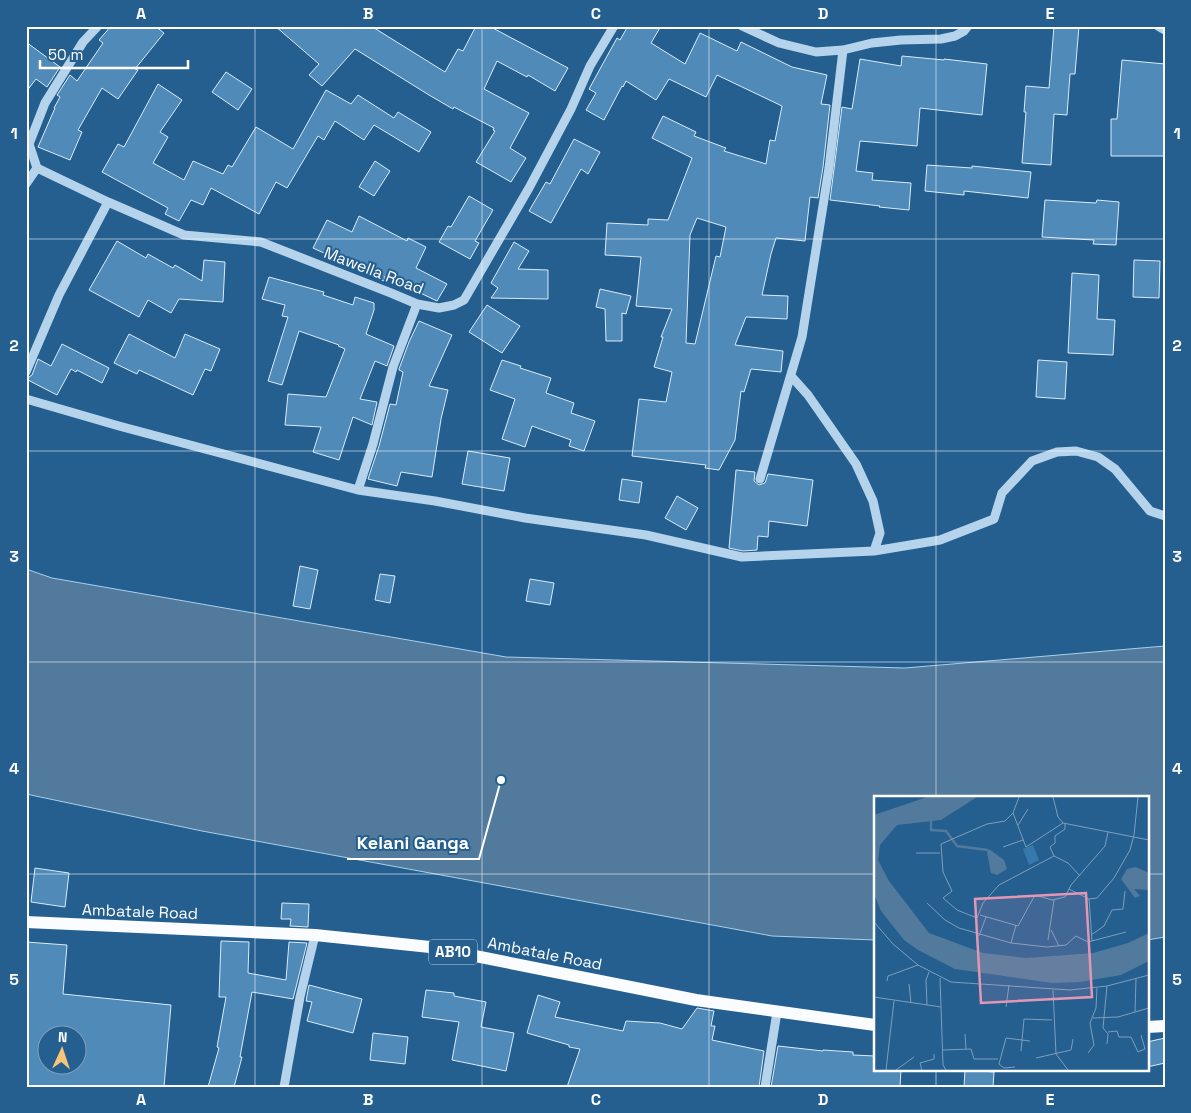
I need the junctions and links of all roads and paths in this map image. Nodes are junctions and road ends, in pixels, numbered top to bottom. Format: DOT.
graph roads {
  1 [pos="98,26"];
  2 [pos="614,26"];
  3 [pos="742,26"];
  4 [pos="968,26"];
  5 [pos="1158,26"];
  6 [pos="1165,30"];
  7 [pos="843,50"];
  8 [pos="37,168"];
  9 [pos="26,184"];
  10 [pos="108,202"];
  11 [pos="417,304"];
  12 [pos="26,372"];
  13 [pos="791,376"];
  14 [pos="26,399"];
  15 [pos="760,478"];
  16 [pos="358,490"];
  17 [pos="1165,516"];
  18 [pos="874,551"];
  19 [pos="26,922"];
  20 [pos="315,935"];
  21 [pos="777,1012"];
  22 [pos="874,1025"];
  23 [pos="1165,1026"];
  24 [pos="1148,1027"];
  25 [pos="284,1087"];
  26 [pos="765,1087"];
  1 -- 8 [label="street"];
  2 -- 11 [label="street, Mawella Road"];
  3 -- 7 [label="street"];
  4 -- 7 [label="street"];
  5 -- 6 [label="street"];
  7 -- 13 [label="street"];
  8 -- 9 [label="street"];
  8 -- 10 [label="street, Mawella Road"];
  10 -- 11 [label="street, Mawella Road"];
  10 -- 12 [label="street"];
  11 -- 16 [label="street"];
  13 -- 15 [label="street"];
  13 -- 18 [label="street"];
  14 -- 16 [label="street"];
  16 -- 18 [label="street"];
  17 -- 18 [label="street"];
  19 -- 20 [label="main road, Ambatale Road / AB10"];
  20 -- 21 [label="main road, Ambatale Road / AB10"];
  20 -- 25 [label="street"];
  21 -- 22 [label="main road, Ambatale Road / AB10"];
  21 -- 26 [label="street"];
  23 -- 24 [label="main road"];
}
